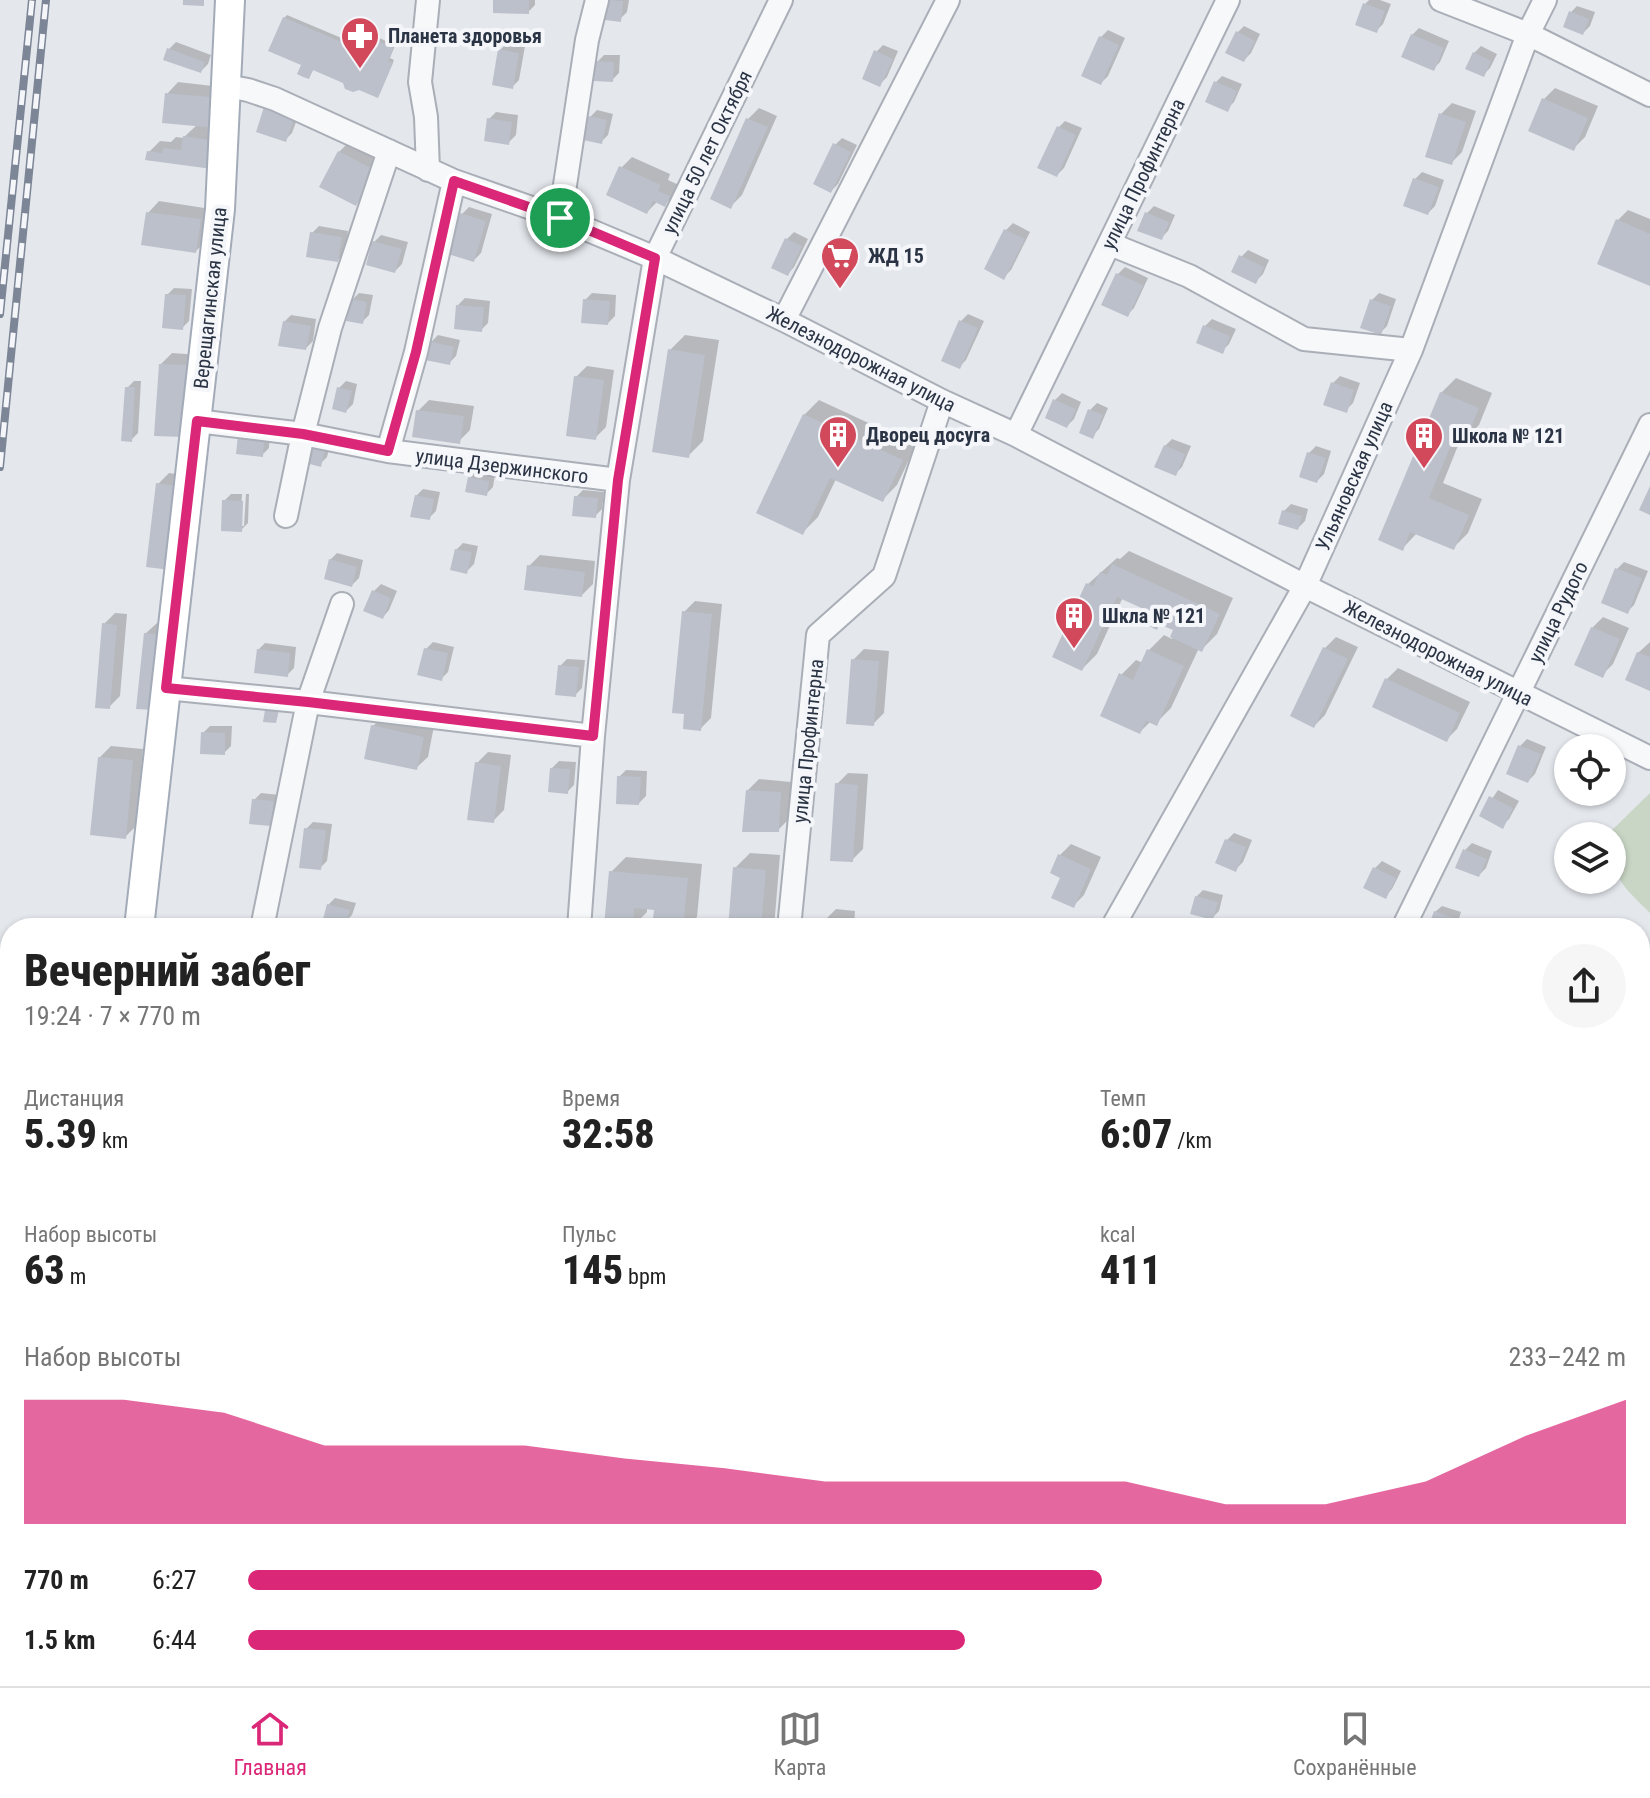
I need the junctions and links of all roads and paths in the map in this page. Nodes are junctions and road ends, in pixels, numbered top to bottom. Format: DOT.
graph roads {
  1 [pos="230,0"];
  2 [pos="428,0"];
  3 [pos="597,0"];
  4 [pos="781,0"];
  5 [pos="948,0"];
  6 [pos="1228,0"];
  7 [pos="1441,0"];
  8 [pos="1545,0"];
  9 [pos="1528,34"];
  10 [pos="226,86"];
  11 [pos="1650,95"];
  12 [pos="389,151"];
  13 [pos="428,170"];
  14 [pos="454,181"];
  15 [pos="560,218"];
  16 [pos="1110,244"];
  17 [pos="655,258"];
  18 [pos="784,320"];
  19 [pos="1411,350"];
  20 [pos="942,401"];
  21 [pos="197,421"];
  22 [pos="1650,425"];
  23 [pos="303,434"];
  24 [pos="1016,435"];
  25 [pos="388,451"];
  26 [pos="618,480"];
  27 [pos="286,516"];
  28 [pos="1305,586"];
  29 [pos="342,604"];
  30 [pos="166,688"];
  31 [pos="1519,693"];
  32 [pos="308,702"];
  33 [pos="593,736"];
  34 [pos="1650,758"];
  35 [pos="140,918"];
  36 [pos="264,918"];
  37 [pos="580,918"];
  38 [pos="790,918"];
  39 [pos="1118,918"];
  40 [pos="1408,918"];
  1 -- 10 [label="main road, Верещагинская улица"];
  2 -- 13 [label="street"];
  3 -- 15 [label="street"];
  4 -- 17 [label="street, улица 50 лет Октября"];
  5 -- 18 [label="street"];
  6 -- 16 [label="street, улица Профинтерна"];
  7 -- 9 [label="street"];
  8 -- 9 [label="street, Ульяновская улица"];
  9 -- 11 [label="street"];
  9 -- 19 [label="street, Ульяновская улица"];
  10 -- 12 [label="street, Железнодорожная улица"];
  10 -- 21 [label="main road, Верещагинская улица"];
  12 -- 13 [label="street, Железнодорожная улица"];
  12 -- 23 [label="street"];
  13 -- 14 [label="street, Железнодорожная улица"];
  14 -- 15 [label="street, Железнодорожная улица"];
  14 -- 25 [label="street"];
  15 -- 17 [label="street, Железнодорожная улица"];
  16 -- 19 [label="street"];
  16 -- 24 [label="street, улица Профинтерна"];
  17 -- 18 [label="street, Железнодорожная улица"];
  17 -- 26 [label="street, улица 50 лет Октября"];
  18 -- 20 [label="street, Железнодорожная улица"];
  19 -- 28 [label="street, Ульяновская улица"];
  20 -- 24 [label="street, Железнодорожная улица"];
  20 -- 38 [label="street, улица Профинтерна"];
  21 -- 23 [label="street, улица Дзержинского"];
  21 -- 30 [label="main road, Верещагинская улица"];
  22 -- 31 [label="street, улица Рудого"];
  23 -- 25 [label="street, улица Дзержинского"];
  23 -- 27 [label="street"];
  24 -- 28 [label="street, Железнодорожная улица"];
  25 -- 26 [label="street, улица Дзержинского"];
  26 -- 33 [label="street, улица 50 лет Октября"];
  28 -- 31 [label="street, Железнодорожная улица"];
  28 -- 39 [label="street, Ульяновская улица"];
  29 -- 32 [label="street"];
  30 -- 32 [label="street"];
  30 -- 35 [label="main road, Верещагинская улица"];
  31 -- 34 [label="street, Железнодорожная улица"];
  31 -- 40 [label="street, улица Рудого"];
  32 -- 33 [label="street"];
  32 -- 36 [label="street"];
  33 -- 37 [label="street, улица 50 лет Октября"];
}
